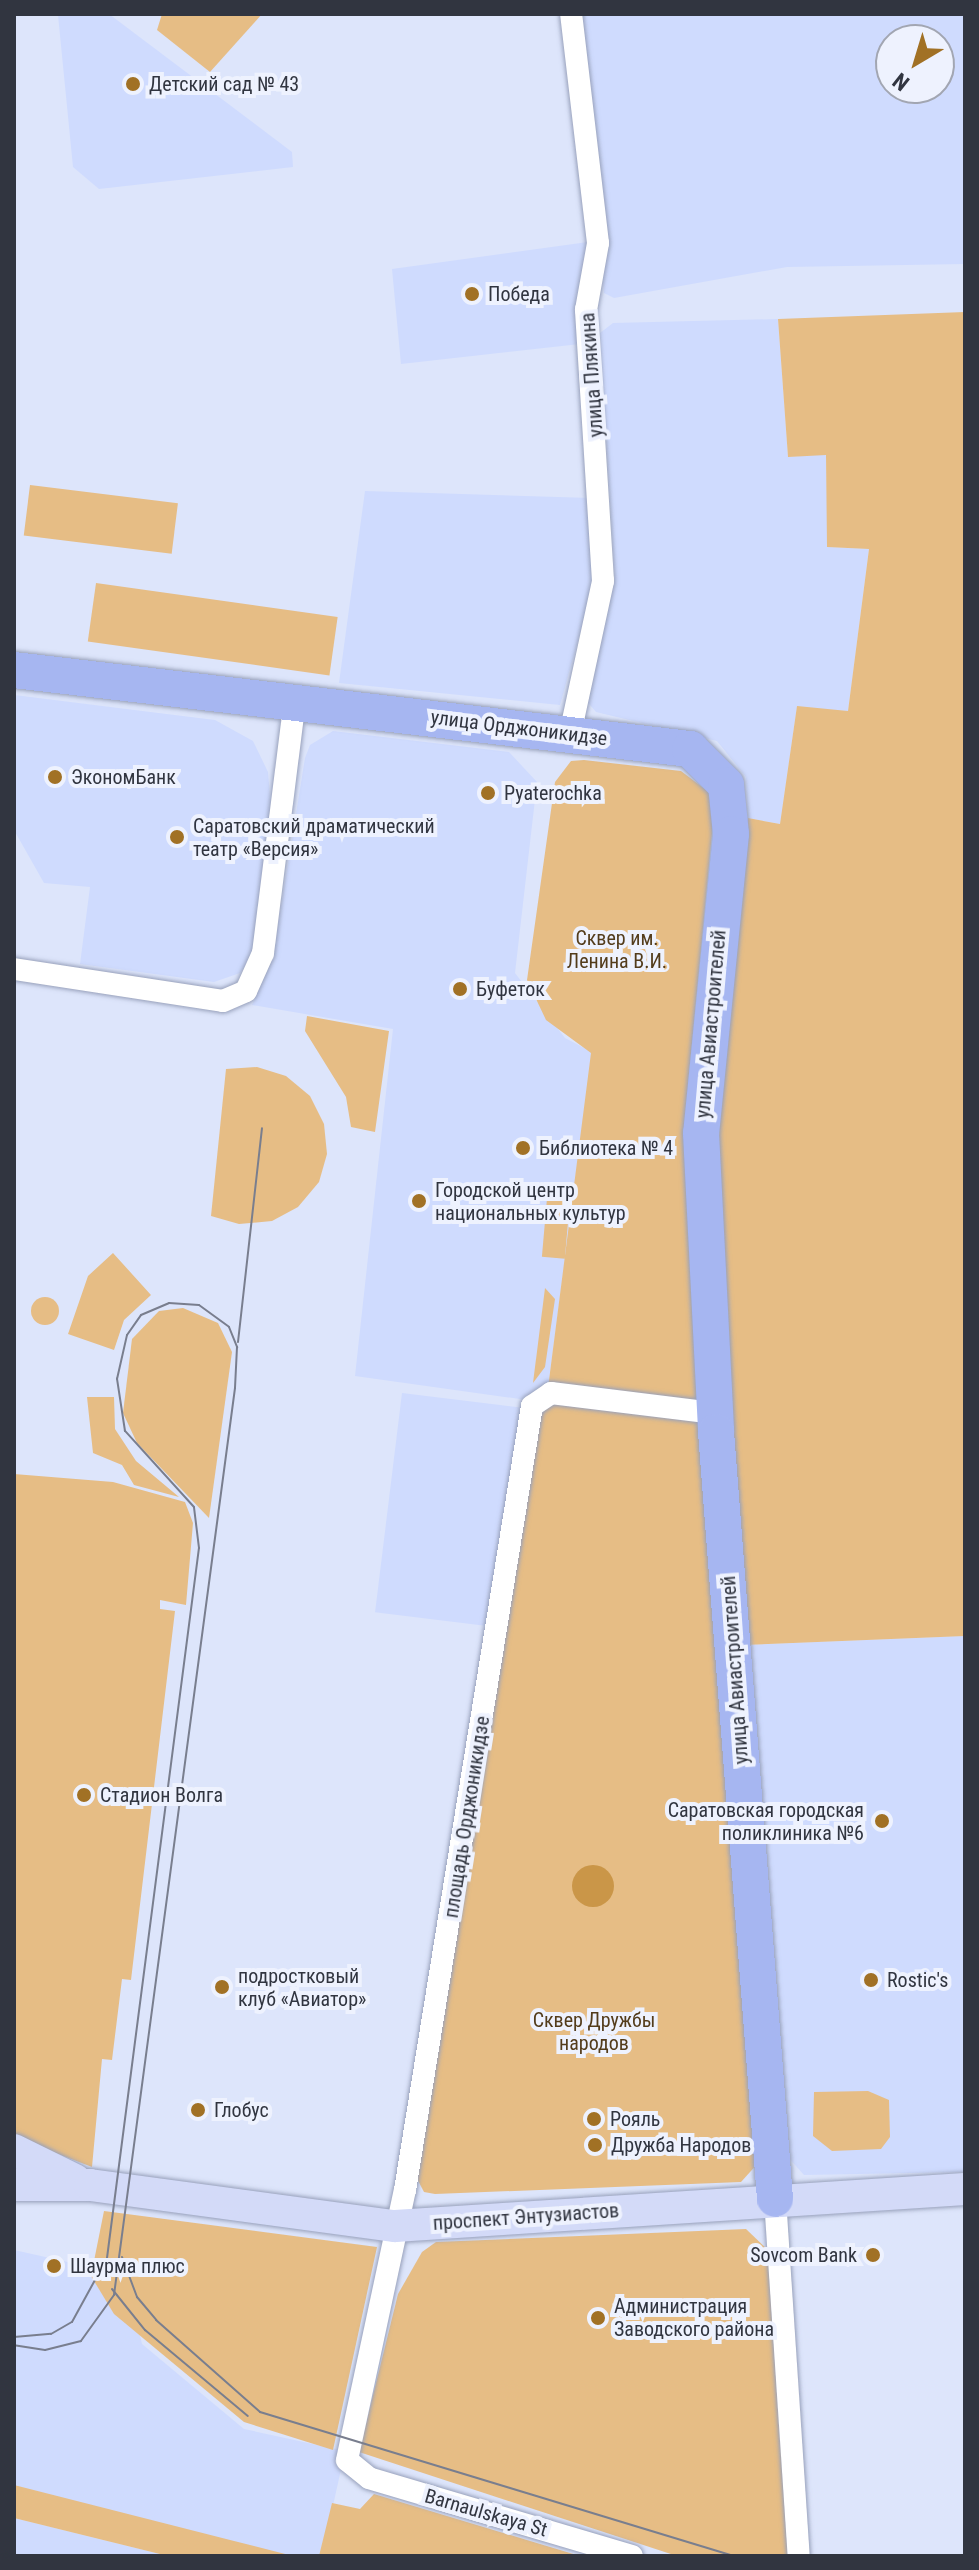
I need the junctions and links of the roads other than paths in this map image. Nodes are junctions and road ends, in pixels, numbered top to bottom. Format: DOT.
graph roads {
  1 [pos="571,14"];
  2 [pos="14,670"];
  3 [pos="295,700"];
  4 [pos="570,734"];
  5 [pos="726,785"];
  6 [pos="14,969"];
  7 [pos="715,1413"];
  8 [pos="14,2150"];
  9 [pos="14,2185"];
  10 [pos="90,2185"];
  11 [pos="965,2189"];
  12 [pos="775,2199"];
  13 [pos="395,2226"];
  14 [pos="347,2460"];
  15 [pos="632,2556"];
  16 [pos="799,2556"];
  1 -- 4 [label="street, улица Плякина"];
  2 -- 3 [label="main road, улица Орджоникидзе"];
  3 -- 4 [label="main road, улица Орджоникидзе"];
  3 -- 6 [label="street"];
  4 -- 5 [label="main road, улица Орджоникидзе"];
  5 -- 7 [label="main road, улица Авиастроителей"];
  7 -- 12 [label="main road, улица Авиастроителей"];
  7 -- 13 [label="street, площадь Орджоникидзе"];
  8 -- 10 [label="main road, проспект Энтузиастов"];
  9 -- 10 [label="main road, проспект Энтузиастов"];
  10 -- 13 [label="main road, проспект Энтузиастов"];
  11 -- 12 [label="main road, проспект Энтузиастов"];
  12 -- 13 [label="main road, проспект Энтузиастов"];
  12 -- 16 [label="street, улица Авиастроителей"];
  13 -- 14 [label="street, площадь Орджоникидзе"];
  14 -- 15 [label="street, Barnaulskaya St"];
}
